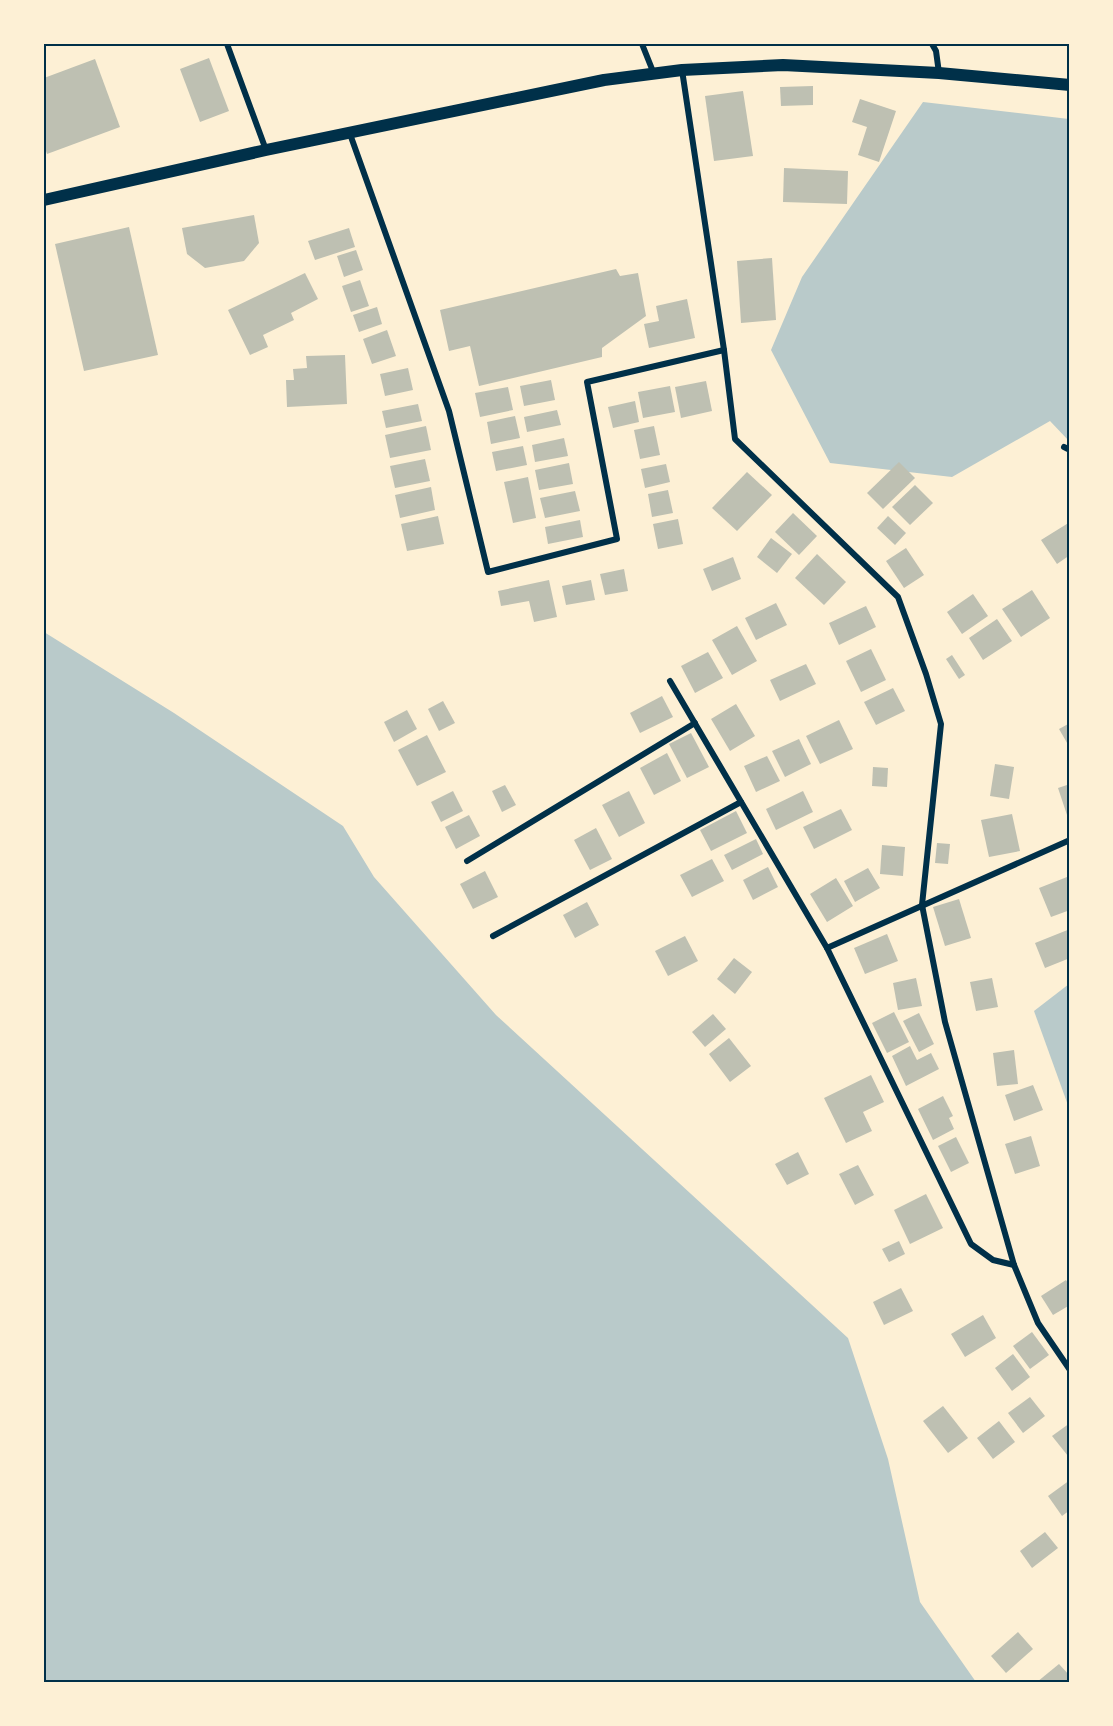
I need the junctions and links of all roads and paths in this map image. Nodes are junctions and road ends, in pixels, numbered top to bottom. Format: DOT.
graph roads {
  1 [pos="226,44"];
  2 [pos="642,44"];
  3 [pos="932,44"];
  4 [pos="682,70"];
  5 [pos="939,73"];
  6 [pos="654,74"];
  7 [pos="1070,85"];
  8 [pos="350,134"];
  9 [pos="266,150"];
  10 [pos="44,200"];
  11 [pos="724,350"];
  12 [pos="670,681"];
  13 [pos="695,723"];
  14 [pos="741,802"];
  15 [pos="1070,840"];
  16 [pos="467,861"];
  17 [pos="922,905"];
  18 [pos="493,936"];
  19 [pos="827,948"];
  20 [pos="1014,1265"];
  21 [pos="1070,1370"];
  1 -- 9 [label="street"];
  2 -- 6 [label="street"];
  3 -- 5 [label="street"];
  4 -- 5 [label="main road"];
  4 -- 6 [label="main road"];
  4 -- 11 [label="street"];
  5 -- 7 [label="main road"];
  6 -- 8 [label="main road"];
  8 -- 9 [label="main road"];
  8 -- 11 [label="street"];
  9 -- 10 [label="main road"];
  11 -- 17 [label="street"];
  12 -- 13 [label="street"];
  13 -- 14 [label="street"];
  13 -- 16 [label="street"];
  14 -- 18 [label="street"];
  14 -- 19 [label="street"];
  15 -- 17 [label="street"];
  17 -- 19 [label="street"];
  17 -- 20 [label="street"];
  19 -- 20 [label="street"];
  20 -- 21 [label="street"];
}
